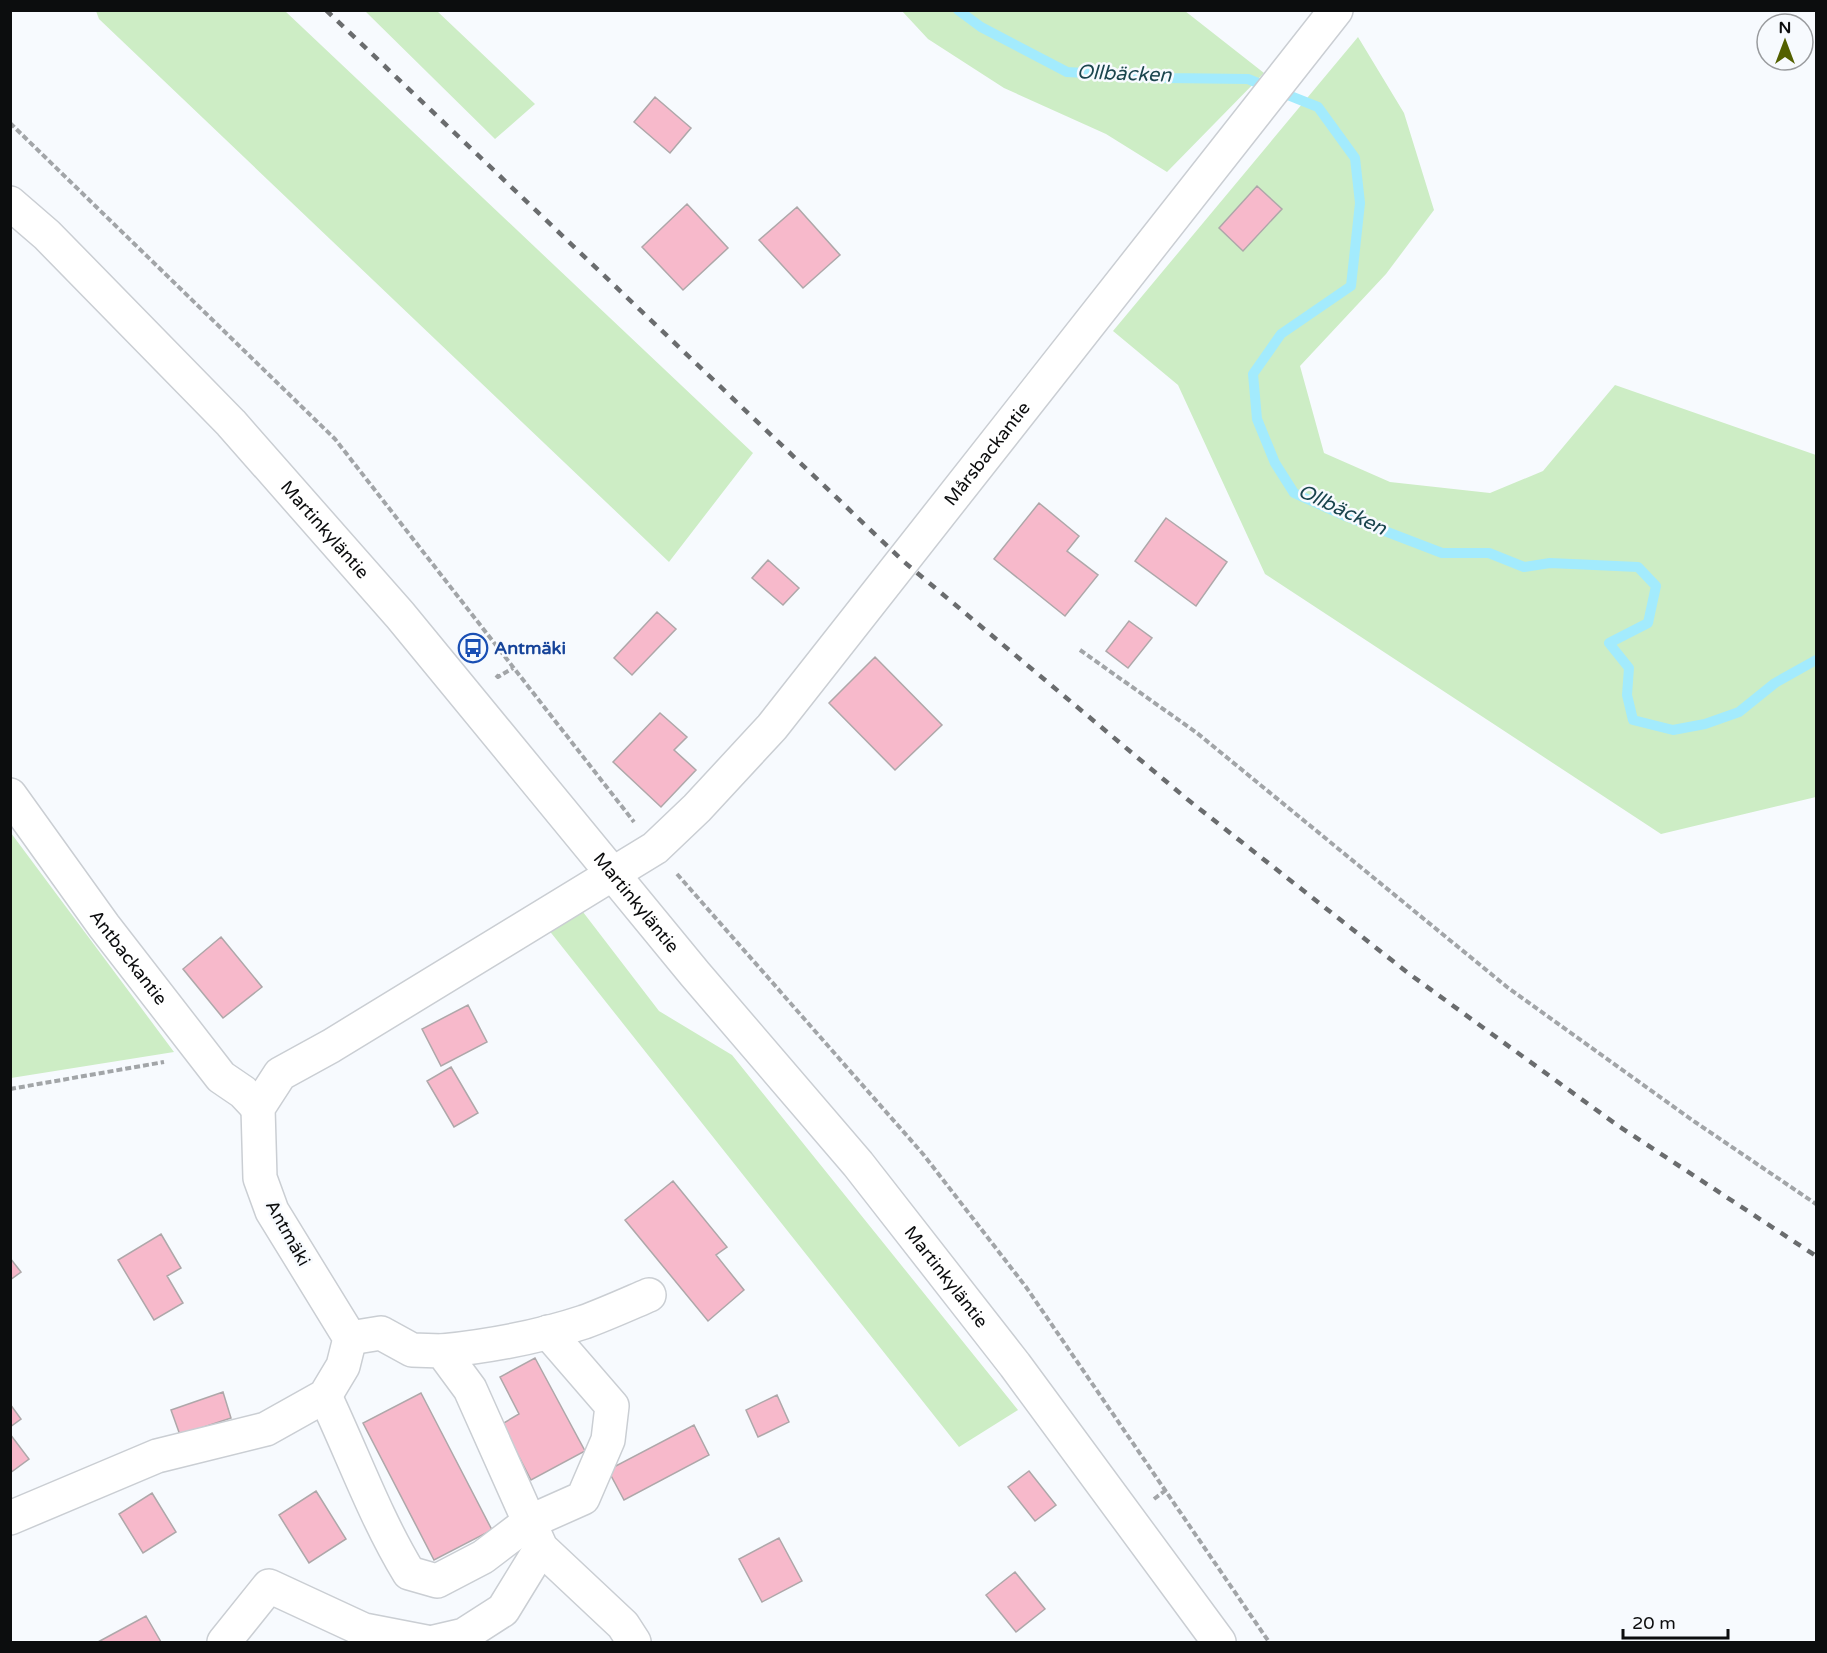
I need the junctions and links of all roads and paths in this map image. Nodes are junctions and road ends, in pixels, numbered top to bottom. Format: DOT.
graph roads {
  1 [pos="1336,10"];
  2 [pos="10,203"];
  3 [pos="1080,650"];
  4 [pos="513,668"];
  5 [pos="492,670"];
  6 [pos="10,795"];
  7 [pos="612,874"];
  8 [pos="203,1054"];
  9 [pos="10,1089"];
  10 [pos="258,1108"];
  11 [pos="1816,1204"];
  12 [pos="649,1295"];
  13 [pos="548,1332"];
  14 [pos="350,1338"];
  15 [pos="442,1351"];
  16 [pos="325,1396"];
  17 [pos="10,1518"];
  18 [pos="535,1535"];
  19 [pos="454,1640"];
  20 [pos="224,1642"];
  21 [pos="426,1642"];
  22 [pos="634,1642"];
  23 [pos="1218,1642"];
  1 -- 7 [label="street, Mårsbackantie"];
  2 -- 7 [label="street, Martinkyläntie"];
  3 -- 11 [label="path"];
  4 -- 5 [label="path"];
  6 -- 8 [label="street, Antbackantie"];
  7 -- 10 [label="street"];
  7 -- 23 [label="street, Martinkyläntie"];
  8 -- 9 [label="path"];
  8 -- 10 [label="street, Antbackantie"];
  10 -- 14 [label="street, Antmäki"];
  12 -- 13 [label="street"];
  13 -- 15 [label="street"];
  13 -- 18 [label="street"];
  14 -- 15 [label="street"];
  14 -- 16 [label="street"];
  15 -- 18 [label="street"];
  16 -- 17 [label="street"];
  16 -- 18 [label="street"];
  18 -- 19 [label="street"];
  18 -- 22 [label="street"];
  20 -- 21 [label="street"];
}
